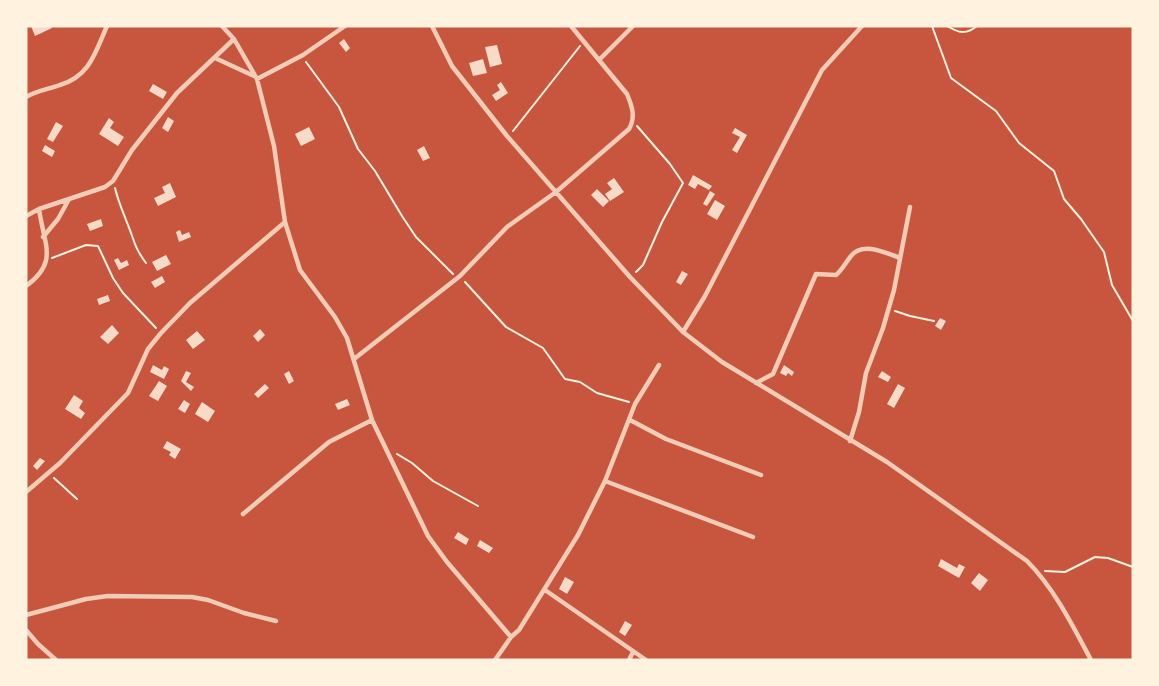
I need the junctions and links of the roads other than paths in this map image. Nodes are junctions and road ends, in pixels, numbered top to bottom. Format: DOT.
graph roads {
  1 [pos="107,26"];
  2 [pos="222,26"];
  3 [pos="345,26"];
  4 [pos="432,26"];
  5 [pos="571,26"];
  6 [pos="633,26"];
  7 [pos="862,26"];
  8 [pos="234,39"];
  9 [pos="215,58"];
  10 [pos="600,58"];
  11 [pos="256,78"];
  12 [pos="26,97"];
  13 [pos="556,192"];
  14 [pos="68,201"];
  15 [pos="910,207"];
  16 [pos="39,209"];
  17 [pos="26,216"];
  18 [pos="284,222"];
  19 [pos="43,237"];
  20 [pos="900,258"];
  21 [pos="26,286"];
  22 [pos="683,332"];
  23 [pos="354,359"];
  24 [pos="659,365"];
  25 [pos="756,383"];
  26 [pos="372,420"];
  27 [pos="630,420"];
  28 [pos="850,440"];
  29 [pos="761,475"];
  30 [pos="606,481"];
  31 [pos="26,492"];
  32 [pos="243,514"];
  33 [pos="753,537"];
  34 [pos="545,590"];
  35 [pos="26,615"];
  36 [pos="276,621"];
  37 [pos="26,630"];
  38 [pos="511,637"];
  39 [pos="633,652"];
  40 [pos="56,660"];
  41 [pos="495,660"];
  42 [pos="629,660"];
  43 [pos="646,660"];
  44 [pos="1091,660"];
  1 -- 12 [label="street"];
  2 -- 8 [label="street"];
  3 -- 11 [label="street"];
  4 -- 13 [label="street"];
  5 -- 10 [label="street"];
  6 -- 10 [label="street"];
  7 -- 22 [label="street"];
  8 -- 9 [label="street"];
  8 -- 11 [label="street"];
  9 -- 11 [label="street"];
  9 -- 14 [label="street"];
  10 -- 13 [label="street"];
  11 -- 18 [label="street"];
  13 -- 22 [label="street"];
  13 -- 23 [label="street"];
  14 -- 16 [label="street"];
  14 -- 19 [label="street"];
  15 -- 20 [label="street"];
  16 -- 17 [label="street"];
  16 -- 19 [label="street"];
  18 -- 23 [label="street"];
  18 -- 31 [label="street"];
  19 -- 21 [label="street"];
  20 -- 25 [label="street"];
  20 -- 28 [label="street"];
  22 -- 25 [label="street"];
  23 -- 26 [label="street"];
  24 -- 27 [label="street"];
  25 -- 28 [label="street"];
  26 -- 32 [label="street"];
  26 -- 38 [label="street"];
  27 -- 29 [label="street"];
  27 -- 30 [label="street"];
  28 -- 44 [label="street"];
  30 -- 33 [label="street"];
  30 -- 34 [label="street"];
  34 -- 38 [label="street"];
  34 -- 39 [label="street"];
  35 -- 36 [label="street"];
  37 -- 40 [label="street"];
  38 -- 41 [label="street"];
  39 -- 42 [label="street"];
  39 -- 43 [label="street"];
}
